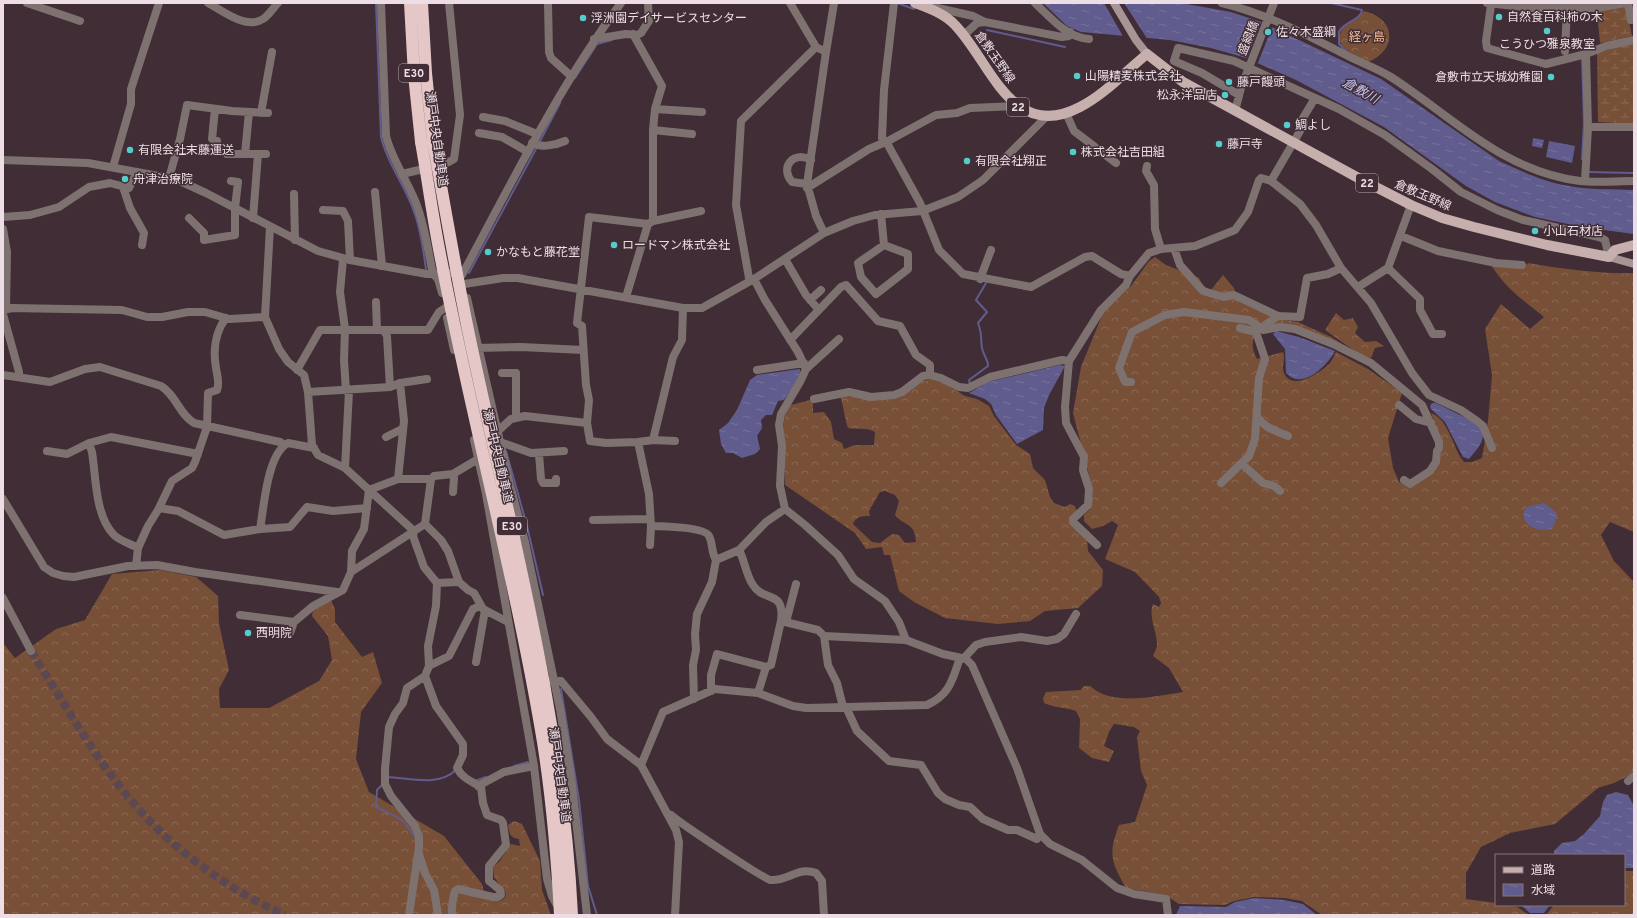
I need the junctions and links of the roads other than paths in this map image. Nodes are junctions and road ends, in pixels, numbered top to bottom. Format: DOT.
graph roads {
  1 [pos="27,3"];
  2 [pos="159,3"];
  3 [pos="208,3"];
  4 [pos="278,3"];
  5 [pos="381,3"];
  6 [pos="410,3"];
  7 [pos="422,3"];
  8 [pos="449,3"];
  9 [pos="548,3"];
  10 [pos="621,3"];
  11 [pos="648,3"];
  12 [pos="790,3"];
  13 [pos="834,3"];
  14 [pos="1035,3"];
  15 [pos="1114,3"];
  16 [pos="1222,3"];
  17 [pos="1274,3"];
  18 [pos="1626,3"];
  19 [pos="894,4"];
  20 [pos="916,4"];
  21 [pos="1488,4"];
  22 [pos="1566,7"];
  23 [pos="1268,19"];
  24 [pos="1631,20"];
  25 [pos="80,21"];
  26 [pos="985,22"];
  27 [pos="1070,32"];
  28 [pos="633,34"];
  29 [pos="964,35"];
  30 [pos="594,39"];
  31 [pos="1089,39"];
  32 [pos="1634,40"];
  33 [pos="822,51"];
  34 [pos="1565,51"];
  35 [pos="272,52"];
  36 [pos="1147,54"];
  37 [pos="1586,54"];
  38 [pos="1249,66"];
  39 [pos="570,76"];
  40 [pos="1239,95"];
  41 [pos="1315,98"];
  42 [pos="1018,106"];
  43 [pos="215,109"];
  44 [pos="655,109"];
  45 [pos="1235,111"];
  46 [pos="249,112"];
  47 [pos="702,112"];
  48 [pos="1066,113"];
  49 [pos="1048,115"];
  50 [pos="483,117"];
  51 [pos="1588,127"];
  52 [pos="1634,127"];
  53 [pos="652,130"];
  54 [pos="479,132"];
  55 [pos="537,134"];
  56 [pos="692,134"];
  57 [pos="217,141"];
  58 [pos="427,141"];
  59 [pos="565,141"];
  60 [pos="1293,142"];
  61 [pos="885,143"];
  62 [pos="535,145"];
  63 [pos="528,152"];
  64 [pos="227,154"];
  65 [pos="245,154"];
  66 [pos="3,160"];
  67 [pos="811,160"];
  68 [pos="1116,163"];
  69 [pos="1146,166"];
  70 [pos="113,167"];
  71 [pos="137,172"];
  72 [pos="402,174"];
  73 [pos="1585,175"];
  74 [pos="169,178"];
  75 [pos="231,181"];
  76 [pos="1272,181"];
  77 [pos="1634,181"];
  78 [pos="807,186"];
  79 [pos="123,187"];
  80 [pos="375,192"];
  81 [pos="294,194"];
  82 [pos="1411,205"];
  83 [pos="235,208"];
  84 [pos="323,210"];
  85 [pos="701,211"];
  86 [pos="922,211"];
  87 [pos="882,214"];
  88 [pos="3,217"];
  89 [pos="189,218"];
  90 [pos="253,218"];
  91 [pos="650,223"];
  92 [pos="270,227"];
  93 [pos="3,229"];
  94 [pos="824,233"];
  95 [pos="1401,236"];
  96 [pos="295,240"];
  97 [pos="884,244"];
  98 [pos="142,245"];
  99 [pos="1634,245"];
  100 [pos="1174,248"];
  101 [pos="1161,249"];
  102 [pos="991,250"];
  103 [pos="1609,257"];
  104 [pos="346,259"];
  105 [pos="785,259"];
  106 [pos="1634,264"];
  107 [pos="1522,265"];
  108 [pos="382,266"];
  109 [pos="1341,268"];
  110 [pos="1388,268"];
  111 [pos="433,274"];
  112 [pos="462,275"];
  113 [pos="1130,276"];
  114 [pos="981,277"];
  115 [pos="754,279"];
  116 [pos="464,284"];
  117 [pos="1358,286"];
  118 [pos="580,288"];
  119 [pos="821,290"];
  120 [pos="626,297"];
  121 [pos="810,300"];
  122 [pos="376,302"];
  123 [pos="445,308"];
  124 [pos="683,308"];
  125 [pos="818,309"];
  126 [pos="4,311"];
  127 [pos="1278,316"];
  128 [pos="265,317"];
  129 [pos="226,318"];
  130 [pos="1240,328"];
  131 [pos="345,329"];
  132 [pos="380,330"];
  133 [pos="1258,330"];
  134 [pos="1442,334"];
  135 [pos="838,339"];
  136 [pos="790,340"];
  137 [pos="479,348"];
  138 [pos="454,349"];
  139 [pos="583,350"];
  140 [pos="1069,361"];
  141 [pos="805,366"];
  142 [pos="297,370"];
  143 [pos="757,370"];
  144 [pos="502,373"];
  145 [pos="3,375"];
  146 [pos="930,375"];
  147 [pos="19,377"];
  148 [pos="426,379"];
  149 [pos="1131,382"];
  150 [pos="400,383"];
  151 [pos="390,387"];
  152 [pos="347,391"];
  153 [pos="308,392"];
  154 [pos="1429,395"];
  155 [pos="814,399"];
  156 [pos="1399,405"];
  157 [pos="1422,405"];
  158 [pos="1257,415"];
  159 [pos="516,417"];
  160 [pos="587,423"];
  161 [pos="1430,423"];
  162 [pos="207,427"];
  163 [pos="402,429"];
  164 [pos="498,431"];
  165 [pos="1288,436"];
  166 [pos="386,437"];
  167 [pos="653,440"];
  168 [pos="675,441"];
  169 [pos="500,442"];
  170 [pos="638,442"];
  171 [pos="89,443"];
  172 [pos="284,445"];
  173 [pos="314,448"];
  174 [pos="1492,448"];
  175 [pos="47,451"];
  176 [pos="564,451"];
  177 [pos="198,454"];
  178 [pos="539,454"];
  179 [pos="478,459"];
  180 [pos="1242,464"];
  181 [pos="345,468"];
  182 [pos="453,474"];
  183 [pos="398,478"];
  184 [pos="556,478"];
  185 [pos="430,479"];
  186 [pos="1404,480"];
  187 [pos="1221,483"];
  188 [pos="369,490"];
  189 [pos="1280,491"];
  190 [pos="453,492"];
  191 [pos="3,499"];
  192 [pos="159,508"];
  193 [pos="367,508"];
  194 [pos="785,509"];
  195 [pos="593,520"];
  196 [pos="650,523"];
  197 [pos="425,524"];
  198 [pos="260,529"];
  199 [pos="414,531"];
  200 [pos="650,545"];
  201 [pos="1097,545"];
  202 [pos="138,548"];
  203 [pos="739,550"];
  204 [pos="716,560"];
  205 [pos="136,566"];
  206 [pos="351,572"];
  207 [pos="459,582"];
  208 [pos="437,583"];
  209 [pos="796,584"];
  210 [pos="337,592"];
  211 [pos="3,598"];
  212 [pos="483,608"];
  213 [pos="1076,614"];
  214 [pos="240,615"];
  215 [pos="294,622"];
  216 [pos="508,622"];
  217 [pos="783,622"];
  218 [pos="290,633"];
  219 [pos="824,636"];
  220 [pos="906,640"];
  221 [pos="31,651"];
  222 [pos="962,658"];
  223 [pos="476,662"];
  224 [pos="429,666"];
  225 [pos="766,667"];
  226 [pos="425,676"];
  227 [pos="555,680"];
  228 [pos="521,686"];
  229 [pos="711,691"];
  230 [pos="758,693"];
  231 [pos="694,698"];
  232 [pos="844,707"];
  233 [pos="641,765"];
  234 [pos="534,766"];
  235 [pos="478,786"];
  236 [pos="667,812"];
  237 [pos="1040,834"];
  238 [pos="418,851"];
  239 [pos="408,915"];
  240 [pos="438,915"];
  241 [pos="452,915"];
  242 [pos="561,915"];
  243 [pos="572,915"];
  244 [pos="587,915"];
  245 [pos="676,915"];
  246 [pos="824,915"];
  247 [pos="1168,915"];
  1 -- 25 [label="street"];
  2 -- 70 [label="street"];
  3 -- 4 [label="street"];
  5 -- 72 [label="street"];
  6 -- 58 [label="highway, 瀬戸中央自動車道 / E30"];
  7 -- 58 [label="highway, 瀬戸中央自動車道 / E30"];
  8 -- 72 [label="street"];
  9 -- 39 [label="street"];
  10 -- 30 [label="street"];
  11 -- 28 [label="street"];
  12 -- 33 [label="street"];
  13 -- 33 [label="street"];
  14 -- 27 [label="street"];
  15 -- 36 [label="main road"];
  16 -- 23 [label="street"];
  17 -- 23 [label="street, 盛綱橋"];
  18 -- 22 [label="street"];
  18 -- 24 [label="street"];
  19 -- 61 [label="street"];
  20 -- 26 [label="street"];
  20 -- 29 [label="main road, 倉敷玉野線 / 22"];
  21 -- 22 [label="street"];
  21 -- 37 [label="street"];
  22 -- 34 [label="street"];
  23 -- 38 [label="street, 盛綱橋"];
  23 -- 73 [label="street"];
  26 -- 27 [label="street"];
  26 -- 29 [label="street"];
  27 -- 31 [label="street"];
  28 -- 30 [label="street"];
  28 -- 44 [label="street"];
  29 -- 42 [label="main road, 倉敷玉野線 / 22"];
  30 -- 39 [label="street"];
  32 -- 37 [label="street"];
  33 -- 67 [label="street"];
  33 -- 115 [label="street"];
  35 -- 46 [label="street"];
  36 -- 45 [label="main road, 倉敷玉野線 / 22"];
  36 -- 48 [label="main road, 倉敷玉野線 / 22"];
  37 -- 51 [label="street"];
  38 -- 40 [label="street, 盛綱橋"];
  38 -- 40 [label="street"];
  38 -- 41 [label="street"];
  39 -- 55 [label="street"];
  40 -- 45 [label="street, 盛綱橋"];
  41 -- 60 [label="street"];
  41 -- 103 [label="street"];
  42 -- 49 [label="main road, 倉敷玉野線 / 22"];
  42 -- 61 [label="street"];
  43 -- 46 [label="street"];
  43 -- 57 [label="street"];
  43 -- 74 [label="street"];
  44 -- 47 [label="street"];
  44 -- 53 [label="street"];
  45 -- 60 [label="main road, 倉敷玉野線 / 22"];
  46 -- 65 [label="street"];
  48 -- 49 [label="main road, 倉敷玉野線 / 22"];
  48 -- 68 [label="street"];
  49 -- 86 [label="street"];
  50 -- 55 [label="street"];
  51 -- 52 [label="street"];
  51 -- 73 [label="street"];
  53 -- 56 [label="street"];
  53 -- 91 [label="street"];
  54 -- 63 [label="street"];
  55 -- 62 [label="street"];
  58 -- 242 [label="highway, 瀬戸中央自動車道 / E30, bridge"];
  58 -- 243 [label="highway, 瀬戸中央自動車道 / E30, bridge"];
  59 -- 62 [label="street"];
  60 -- 76 [label="street"];
  60 -- 82 [label="main road, 倉敷玉野線 / 22"];
  61 -- 78 [label="street"];
  61 -- 86 [label="street"];
  62 -- 63 [label="street"];
  63 -- 112 [label="street"];
  64 -- 65 [label="street"];
  65 -- 90 [label="street"];
  66 -- 70 [label="street"];
  67 -- 78 [label="street"];
  67 -- 78 [label="street"];
  69 -- 101 [label="street"];
  70 -- 71 [label="street"];
  71 -- 74 [label="street"];
  71 -- 79 [label="street"];
  72 -- 111 [label="street"];
  73 -- 77 [label="street"];
  74 -- 83 [label="street"];
  75 -- 83 [label="street"];
  76 -- 100 [label="street"];
  76 -- 109 [label="street"];
  78 -- 94 [label="street"];
  79 -- 88 [label="street"];
  79 -- 98 [label="street"];
  80 -- 108 [label="street"];
  81 -- 96 [label="street"];
  82 -- 95 [label="street"];
  82 -- 103 [label="main road, 倉敷玉野線 / 22"];
  83 -- 89 [label="street"];
  83 -- 90 [label="street"];
  84 -- 104 [label="street"];
  85 -- 91 [label="street"];
  86 -- 87 [label="street"];
  86 -- 114 [label="street"];
  87 -- 94 [label="street"];
  87 -- 97 [label="street"];
  90 -- 92 [label="street"];
  91 -- 118 [label="street"];
  91 -- 120 [label="street"];
  92 -- 96 [label="street"];
  92 -- 128 [label="street"];
  93 -- 126 [label="street"];
  94 -- 105 [label="street"];
  95 -- 107 [label="street"];
  95 -- 110 [label="street"];
  96 -- 104 [label="street"];
  97 -- 97 [label="street"];
  99 -- 103 [label="main road"];
  100 -- 101 [label="street"];
  100 -- 127 [label="street"];
  101 -- 113 [label="street"];
  102 -- 114 [label="street"];
  103 -- 106 [label="main road"];
  104 -- 108 [label="street"];
  104 -- 131 [label="street"];
  105 -- 115 [label="street"];
  105 -- 121 [label="street"];
  108 -- 111 [label="street"];
  109 -- 117 [label="street"];
  109 -- 127 [label="street"];
  110 -- 117 [label="street"];
  110 -- 134 [label="street"];
  111 -- 112 [label="street"];
  111 -- 123 [label="street"];
  112 -- 116 [label="street"];
  113 -- 114 [label="street"];
  113 -- 140 [label="street"];
  115 -- 124 [label="street"];
  115 -- 136 [label="street"];
  116 -- 118 [label="street"];
  116 -- 137 [label="street"];
  117 -- 154 [label="street"];
  118 -- 120 [label="street"];
  118 -- 139 [label="street"];
  119 -- 121 [label="street"];
  120 -- 124 [label="street"];
  121 -- 125 [label="street"];
  122 -- 132 [label="street"];
  123 -- 132 [label="street"];
  123 -- 138 [label="street"];
  124 -- 167 [label="street"];
  125 -- 136 [label="street"];
  125 -- 146 [label="street"];
  126 -- 129 [label="street"];
  126 -- 147 [label="street"];
  127 -- 133 [label="street"];
  128 -- 129 [label="street"];
  128 -- 142 [label="street"];
  129 -- 162 [label="street"];
  130 -- 133 [label="street"];
  131 -- 132 [label="street"];
  131 -- 142 [label="street"];
  131 -- 152 [label="street"];
  132 -- 151 [label="street"];
  133 -- 149 [label="street"];
  133 -- 157 [label="street"];
  133 -- 158 [label="street"];
  135 -- 141 [label="street"];
  136 -- 141 [label="street"];
  137 -- 138 [label="street"];
  137 -- 139 [label="street"];
  137 -- 164 [label="street"];
  138 -- 179 [label="street"];
  139 -- 160 [label="street"];
  140 -- 146 [label="street"];
  140 -- 201 [label="street"];
  141 -- 143 [label="street"];
  141 -- 194 [label="street"];
  142 -- 153 [label="street"];
  144 -- 159 [label="street"];
  145 -- 147 [label="street"];
  146 -- 155 [label="street"];
  147 -- 162 [label="street"];
  148 -- 150 [label="street"];
  150 -- 151 [label="street"];
  150 -- 163 [label="street"];
  151 -- 152 [label="street"];
  152 -- 153 [label="street"];
  152 -- 181 [label="street"];
  153 -- 173 [label="street"];
  154 -- 157 [label="street"];
  154 -- 174 [label="street"];
  156 -- 161 [label="street"];
  157 -- 161 [label="street"];
  158 -- 165 [label="street"];
  158 -- 180 [label="street"];
  159 -- 160 [label="street"];
  159 -- 164 [label="street"];
  160 -- 170 [label="street"];
  161 -- 186 [label="street"];
  162 -- 172 [label="street"];
  162 -- 177 [label="street"];
  163 -- 166 [label="street"];
  163 -- 183 [label="street"];
  164 -- 169 [label="street"];
  167 -- 168 [label="street"];
  167 -- 170 [label="street"];
  169 -- 178 [label="street"];
  169 -- 227 [label="street"];
  170 -- 196 [label="street"];
  171 -- 175 [label="street"];
  171 -- 177 [label="street"];
  171 -- 202 [label="street"];
  172 -- 173 [label="street"];
  172 -- 198 [label="street"];
  173 -- 181 [label="street"];
  176 -- 178 [label="street"];
  177 -- 192 [label="street"];
  178 -- 184 [label="street"];
  179 -- 182 [label="street"];
  179 -- 216 [label="street"];
  180 -- 187 [label="street"];
  180 -- 189 [label="street"];
  181 -- 188 [label="street"];
  182 -- 185 [label="street"];
  182 -- 190 [label="street"];
  183 -- 185 [label="street"];
  183 -- 188 [label="street"];
  185 -- 197 [label="street"];
  188 -- 193 [label="street"];
  188 -- 199 [label="street"];
  191 -- 205 [label="street"];
  192 -- 198 [label="street"];
  192 -- 202 [label="street"];
  193 -- 198 [label="street"];
  193 -- 206 [label="street"];
  194 -- 203 [label="street"];
  194 -- 220 [label="street"];
  195 -- 196 [label="street"];
  196 -- 200 [label="street"];
  196 -- 204 [label="street"];
  197 -- 199 [label="street"];
  197 -- 207 [label="street"];
  199 -- 206 [label="street"];
  199 -- 208 [label="street"];
  202 -- 205 [label="street"];
  203 -- 204 [label="street"];
  203 -- 217 [label="street"];
  204 -- 231 [label="street"];
  205 -- 210 [label="street"];
  206 -- 210 [label="street"];
  207 -- 208 [label="street"];
  207 -- 212 [label="street"];
  208 -- 224 [label="street"];
  209 -- 217 [label="street"];
  210 -- 215 [label="street"];
  211 -- 221 [label="street"];
  212 -- 216 [label="street"];
  212 -- 223 [label="street"];
  212 -- 224 [label="street"];
  213 -- 222 [label="street"];
  214 -- 215 [label="street"];
  215 -- 218 [label="street"];
  216 -- 228 [label="street"];
  217 -- 219 [label="street"];
  217 -- 225 [label="street"];
  219 -- 220 [label="street"];
  219 -- 232 [label="street"];
  220 -- 222 [label="street"];
  222 -- 232 [label="street"];
  222 -- 237 [label="street"];
  224 -- 226 [label="street"];
  225 -- 229 [label="street"];
  225 -- 230 [label="street"];
  226 -- 235 [label="street"];
  226 -- 238 [label="street"];
  227 -- 228 [label="street"];
  227 -- 233 [label="street"];
  227 -- 244 [label="street"];
  228 -- 234 [label="street"];
  229 -- 230 [label="street"];
  229 -- 231 [label="street"];
  230 -- 232 [label="street"];
  231 -- 233 [label="street"];
  232 -- 237 [label="street"];
  233 -- 236 [label="street"];
  234 -- 235 [label="street"];
  234 -- 242 [label="street"];
  235 -- 241 [label="street"];
  236 -- 245 [label="street"];
  236 -- 246 [label="street"];
  237 -- 247 [label="street"];
  238 -- 239 [label="street"];
  238 -- 240 [label="street"];
}
